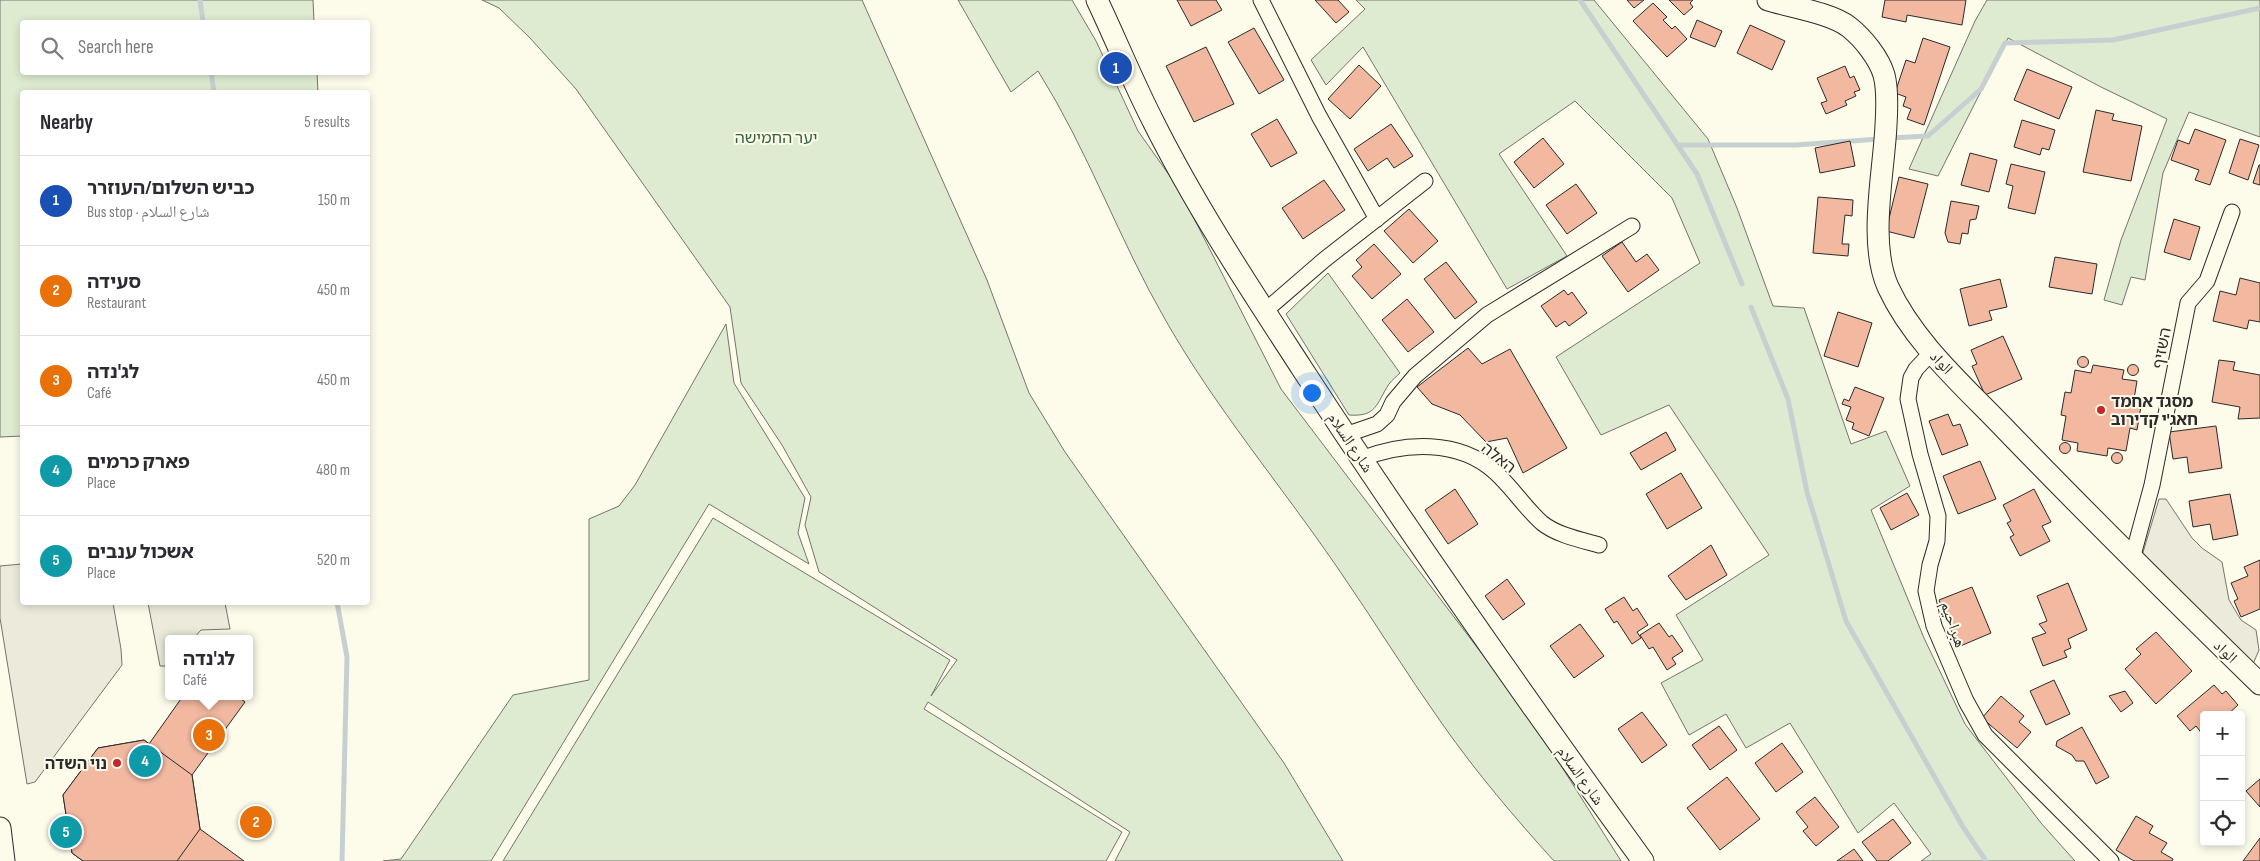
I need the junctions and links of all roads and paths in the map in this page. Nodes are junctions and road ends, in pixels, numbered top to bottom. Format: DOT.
graph roads {
  1 [pos="1097,0"];
  2 [pos="1261,0"];
  3 [pos="1768,0"];
  4 [pos="1425,181"];
  5 [pos="2232,212"];
  6 [pos="1377,219"];
  7 [pos="1632,226"];
  8 [pos="1265,311"];
  9 [pos="1932,352"];
  10 [pos="1345,435"];
  11 [pos="1361,459"];
  12 [pos="1599,545"];
  13 [pos="2132,559"];
  14 [pos="2260,684"];
  15 [pos="0,828"];
  16 [pos="4,861"];
  17 [pos="1643,861"];
  18 [pos="2111,861"];
  1 -- 8 [label="main road, شارع السلام"];
  2 -- 6 [label="street"];
  3 -- 9 [label="main road, الواد"];
  4 -- 6 [label="street"];
  5 -- 13 [label="street, השזיף"];
  6 -- 8 [label="street"];
  7 -- 10 [label="street"];
  8 -- 10 [label="main road, شارع السلام"];
  9 -- 13 [label="main road, الواد"];
  9 -- 18 [label="street, هبراحيم"];
  10 -- 11 [label="main road, شارع السلام"];
  11 -- 12 [label="street, האלה"];
  11 -- 17 [label="main road, شارع السلام"];
  13 -- 14 [label="main road, الواد"];
  15 -- 16 [label="main road"];
}
